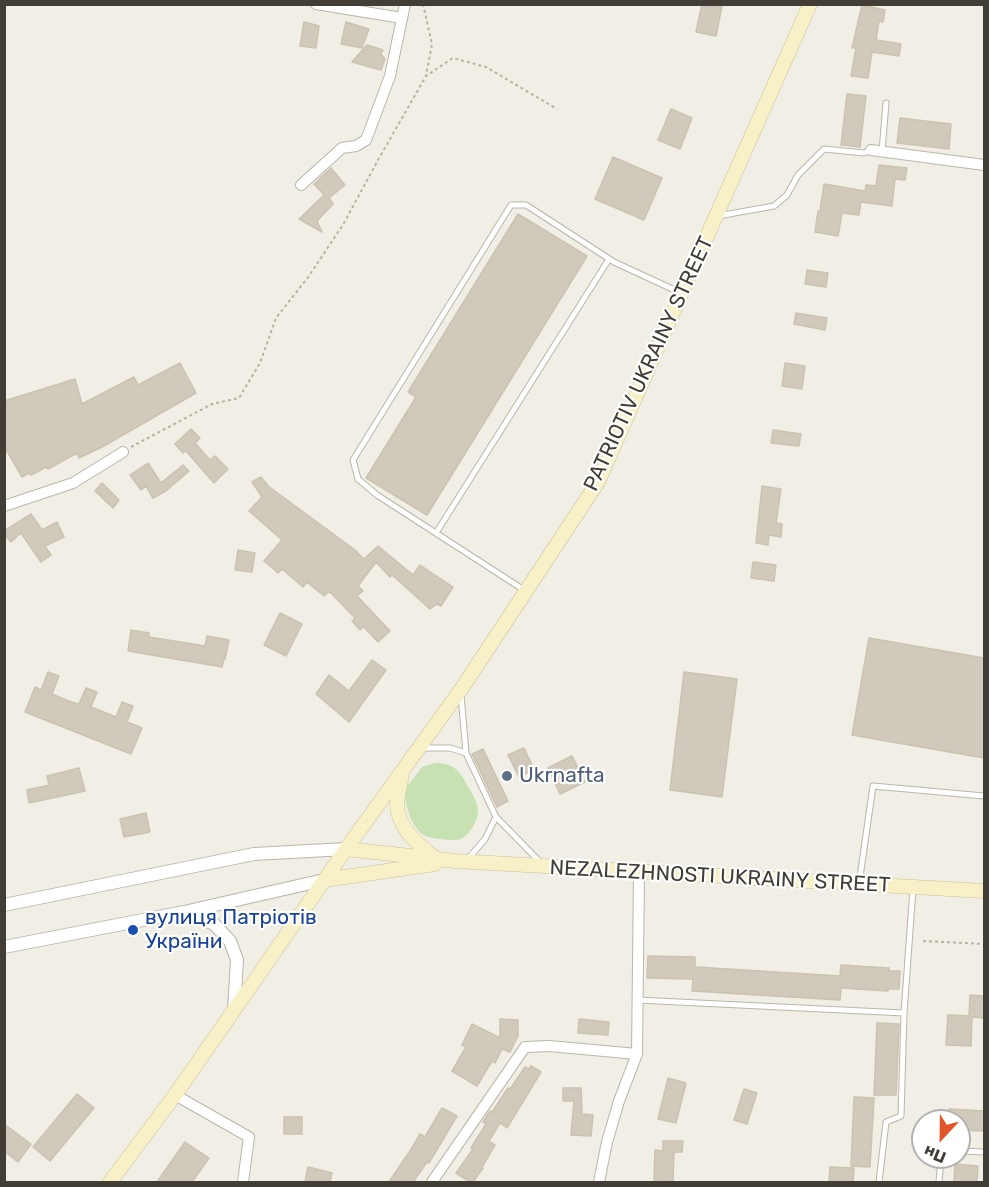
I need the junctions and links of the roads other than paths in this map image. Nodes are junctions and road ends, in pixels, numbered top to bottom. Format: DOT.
graph roads {
  1 [pos="316,4"];
  2 [pos="405,4"];
  3 [pos="810,4"];
  4 [pos="402,18"];
  5 [pos="885,103"];
  6 [pos="876,151"];
  7 [pos="984,165"];
  8 [pos="301,185"];
  9 [pos="716,216"];
  10 [pos="609,259"];
  11 [pos="682,293"];
  12 [pos="123,452"];
  13 [pos="4,506"];
  14 [pos="436,533"];
  15 [pos="526,591"];
  16 [pos="460,691"];
  17 [pos="419,748"];
  18 [pos="466,753"];
  19 [pos="402,771"];
  20 [pos="984,796"];
  21 [pos="496,817"];
  22 [pos="346,849"];
  23 [pos="438,860"];
  24 [pos="460,862"];
  25 [pos="545,867"];
  26 [pos="639,873"];
  27 [pos="324,880"];
  28 [pos="859,884"];
  29 [pos="913,887"];
  30 [pos="984,891"];
  31 [pos="4,905"];
  32 [pos="184,912"];
  33 [pos="4,947"];
  34 [pos="638,1000"];
  35 [pos="234,1010"];
  36 [pos="904,1013"];
  37 [pos="637,1054"];
  38 [pos="175,1095"];
  39 [pos="110,1182"];
  40 [pos="243,1182"];
  41 [pos="432,1182"];
  42 [pos="599,1182"];
  43 [pos="879,1182"];
  1 -- 4 [label="street"];
  2 -- 4 [label="street"];
  3 -- 9 [label="main road, PATRIOTIV UKRAINY STREET"];
  4 -- 8 [label="street"];
  5 -- 6 [label="lane"];
  6 -- 7 [label="street"];
  6 -- 9 [label="lane"];
  9 -- 11 [label="main road, PATRIOTIV UKRAINY STREET"];
  10 -- 11 [label="lane"];
  10 -- 14 [label="lane"];
  10 -- 14 [label="lane"];
  11 -- 15 [label="main road, PATRIOTIV UKRAINY STREET"];
  12 -- 13 [label="street"];
  14 -- 15 [label="lane"];
  15 -- 16 [label="main road, PATRIOTIV UKRAINY STREET"];
  16 -- 17 [label="main road, PATRIOTIV UKRAINY STREET"];
  16 -- 18 [label="lane"];
  17 -- 18 [label="lane"];
  17 -- 19 [label="main road, PATRIOTIV UKRAINY STREET"];
  18 -- 21 [label="lane"];
  19 -- 22 [label="main road, PATRIOTIV UKRAINY STREET"];
  19 -- 23 [label="main road"];
  20 -- 28 [label="lane"];
  21 -- 24 [label="lane"];
  21 -- 25 [label="lane"];
  22 -- 23 [label="main road, NEZALEZHNOSTI UKRAINY STREET"];
  22 -- 27 [label="main road"];
  22 -- 31 [label="street, NEZALEZHNOSTI UKRAINY STREET"];
  23 -- 24 [label="main road, NEZALEZHNOSTI UKRAINY STREET"];
  24 -- 25 [label="main road, NEZALEZHNOSTI UKRAINY STREET"];
  24 -- 27 [label="main road, NEZALEZHNOSTI UKRAINY STREET"];
  25 -- 26 [label="main road, NEZALEZHNOSTI UKRAINY STREET"];
  26 -- 28 [label="main road, NEZALEZHNOSTI UKRAINY STREET"];
  26 -- 34 [label="street"];
  27 -- 32 [label="street, NEZALEZHNOSTI UKRAINY STREET"];
  27 -- 35 [label="main road"];
  28 -- 29 [label="main road, NEZALEZHNOSTI UKRAINY STREET"];
  29 -- 30 [label="main road, NEZALEZHNOSTI UKRAINY STREET"];
  29 -- 36 [label="lane"];
  32 -- 33 [label="street, NEZALEZHNOSTI UKRAINY STREET"];
  32 -- 35 [label="street"];
  34 -- 36 [label="lane"];
  34 -- 37 [label="street"];
  35 -- 38 [label="main road"];
  36 -- 43 [label="lane"];
  37 -- 41 [label="street"];
  37 -- 42 [label="street"];
  38 -- 39 [label="main road"];
  38 -- 40 [label="street"];
}
